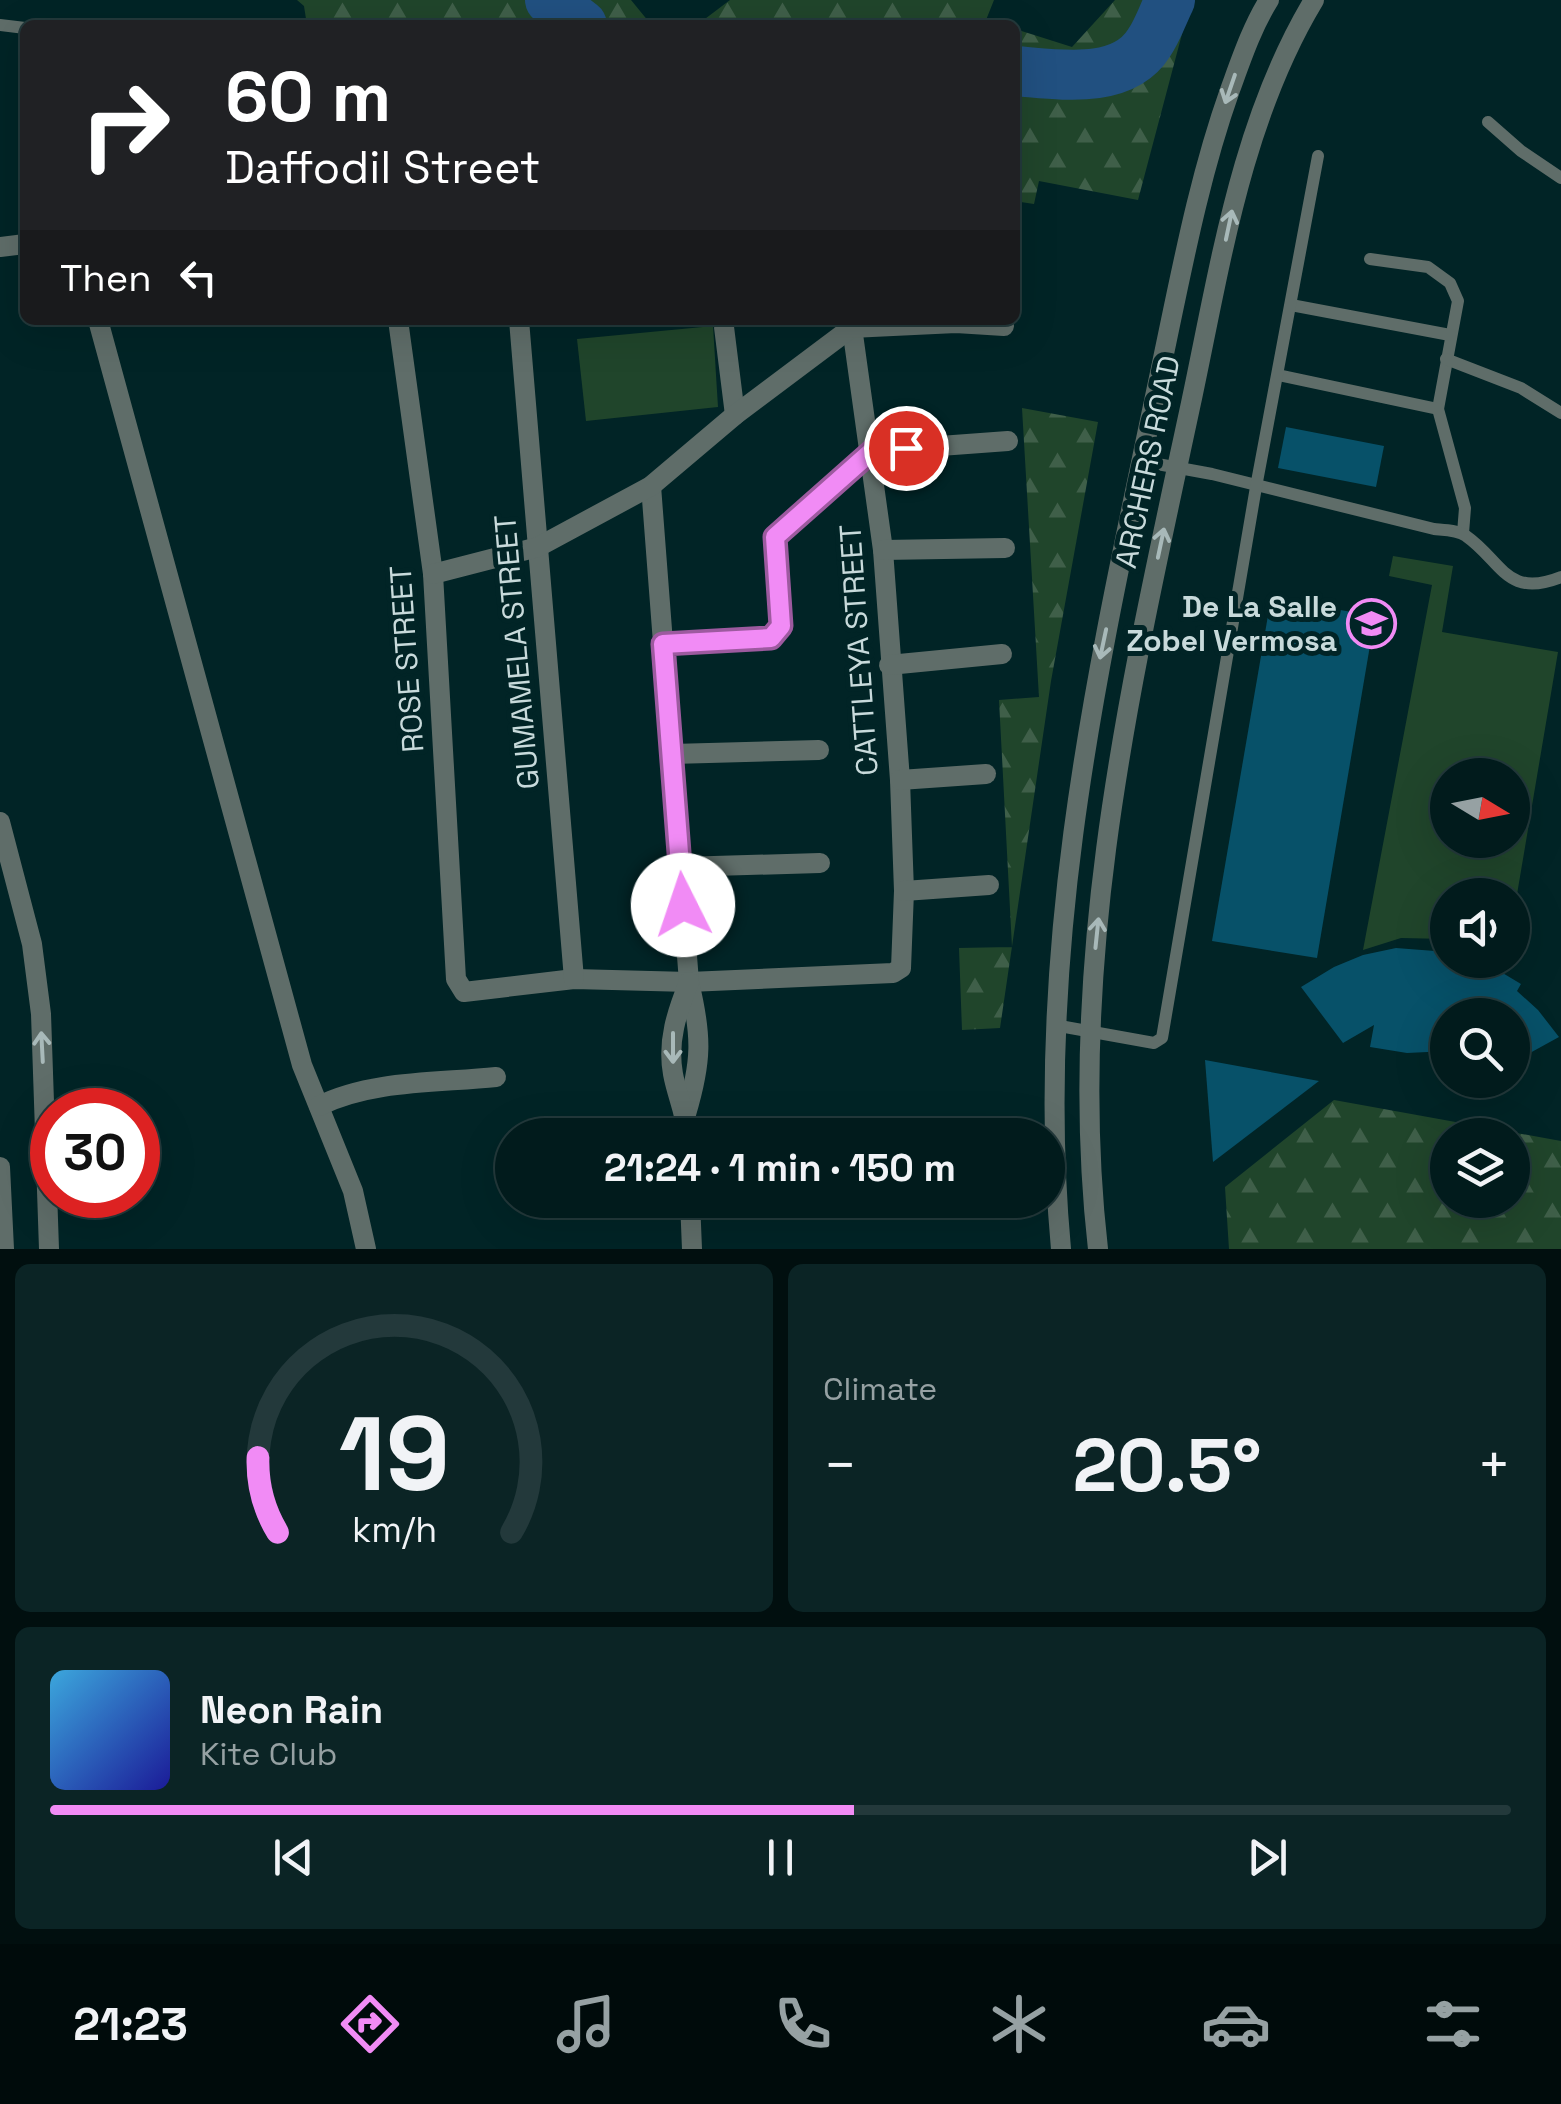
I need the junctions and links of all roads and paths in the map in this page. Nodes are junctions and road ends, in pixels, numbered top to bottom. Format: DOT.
graph roads {
  1 [pos="1269,0"];
  2 [pos="1314,0"];
  3 [pos="1488,122"];
  4 [pos="1318,156"];
  5 [pos="1561,178"];
  6 [pos="1370,259"];
  7 [pos="1290,305"];
  8 [pos="99,325"];
  9 [pos="399,325"];
  10 [pos="519,325"];
  11 [pos="850,325"];
  12 [pos="851,325"];
  13 [pos="992,325"];
  14 [pos="1004,326"];
  15 [pos="724,327"];
  16 [pos="1450,334"];
  17 [pos="1446,360"];
  18 [pos="1278,375"];
  19 [pos="1438,409"];
  20 [pos="1561,413"];
  21 [pos="735,415"];
  22 [pos="1008,441"];
  23 [pos="872,451"];
  24 [pos="1141,462"];
  25 [pos="1177,469"];
  26 [pos="651,486"];
  27 [pos="1256,487"];
  28 [pos="1463,533"];
  29 [pos="538,548"];
  30 [pos="1005,548"];
  31 [pos="883,550"];
  32 [pos="434,574"];
  33 [pos="1561,577"];
  34 [pos="663,644"];
  35 [pos="1002,654"];
  36 [pos="890,665"];
  37 [pos="818,750"];
  38 [pos="672,754"];
  39 [pos="986,774"];
  40 [pos="900,780"];
  41 [pos="0,822"];
  42 [pos="820,863"];
  43 [pos="680,867"];
  44 [pos="990,884"];
  45 [pos="904,892"];
  46 [pos="574,979"];
  47 [pos="689,982"];
  48 [pos="1054,1025"];
  49 [pos="1088,1030"];
  50 [pos="496,1077"];
  51 [pos="318,1106"];
  52 [pos="689,1118"];
  53 [pos="0,1167"];
  54 [pos="691,1218"];
  55 [pos="4,1249"];
  56 [pos="49,1249"];
  57 [pos="366,1249"];
  58 [pos="692,1249"];
  59 [pos="1061,1249"];
  60 [pos="1098,1249"];
  1 -- 24 [label="street, ARCHERS ROAD, one-way"];
  25 -- 2 [label="street, ARCHERS ROAD, one-way"];
  3 -- 5 [label="lane"];
  4 -- 7 [label="lane"];
  6 -- 16 [label="lane"];
  7 -- 16 [label="lane"];
  7 -- 18 [label="lane"];
  8 -- 51 [label="street"];
  9 -- 32 [label="street, ROSE STREET"];
  10 -- 29 [label="street, GUMAMELA STREET"];
  11 -- 21 [label="street"];
  12 -- 23 [label="street, CATTLEYA STREET"];
  13 -- 14 [label="street"];
  15 -- 21 [label="street"];
  16 -- 17 [label="lane"];
  17 -- 19 [label="lane"];
  17 -- 20 [label="lane"];
  18 -- 19 [label="lane"];
  18 -- 27 [label="lane"];
  19 -- 28 [label="lane"];
  21 -- 26 [label="street"];
  22 -- 23 [label="street"];
  23 -- 31 [label="street, CATTLEYA STREET"];
  23 -- 34 [label="street"];
  24 -- 25 [label="lane"];
  24 -- 48 [label="street, ARCHERS ROAD, one-way"];
  25 -- 27 [label="lane"];
  49 -- 25 [label="street, ARCHERS ROAD, one-way"];
  26 -- 29 [label="street"];
  26 -- 34 [label="street"];
  27 -- 28 [label="lane"];
  27 -- 49 [label="lane"];
  28 -- 33 [label="lane"];
  29 -- 32 [label="street"];
  29 -- 46 [label="street, GUMAMELA STREET"];
  30 -- 31 [label="street"];
  31 -- 36 [label="street, CATTLEYA STREET"];
  32 -- 46 [label="street, ROSE STREET"];
  34 -- 38 [label="street"];
  35 -- 36 [label="street"];
  36 -- 40 [label="street, CATTLEYA STREET"];
  37 -- 38 [label="street"];
  38 -- 43 [label="street"];
  39 -- 40 [label="street"];
  40 -- 45 [label="street, CATTLEYA STREET"];
  56 -- 41 [label="street, one-way"];
  42 -- 43 [label="street"];
  43 -- 47 [label="street"];
  44 -- 45 [label="street"];
  45 -- 47 [label="street, CATTLEYA STREET"];
  46 -- 47 [label="street"];
  47 -- 52 [label="street"];
  48 -- 49 [label="lane"];
  48 -- 59 [label="street, ARCHERS ROAD"];
  49 -- 60 [label="street, ARCHERS ROAD"];
  50 -- 51 [label="street"];
  51 -- 57 [label="street"];
  53 -- 55 [label="street"];
  54 -- 58 [label="street"];
}
